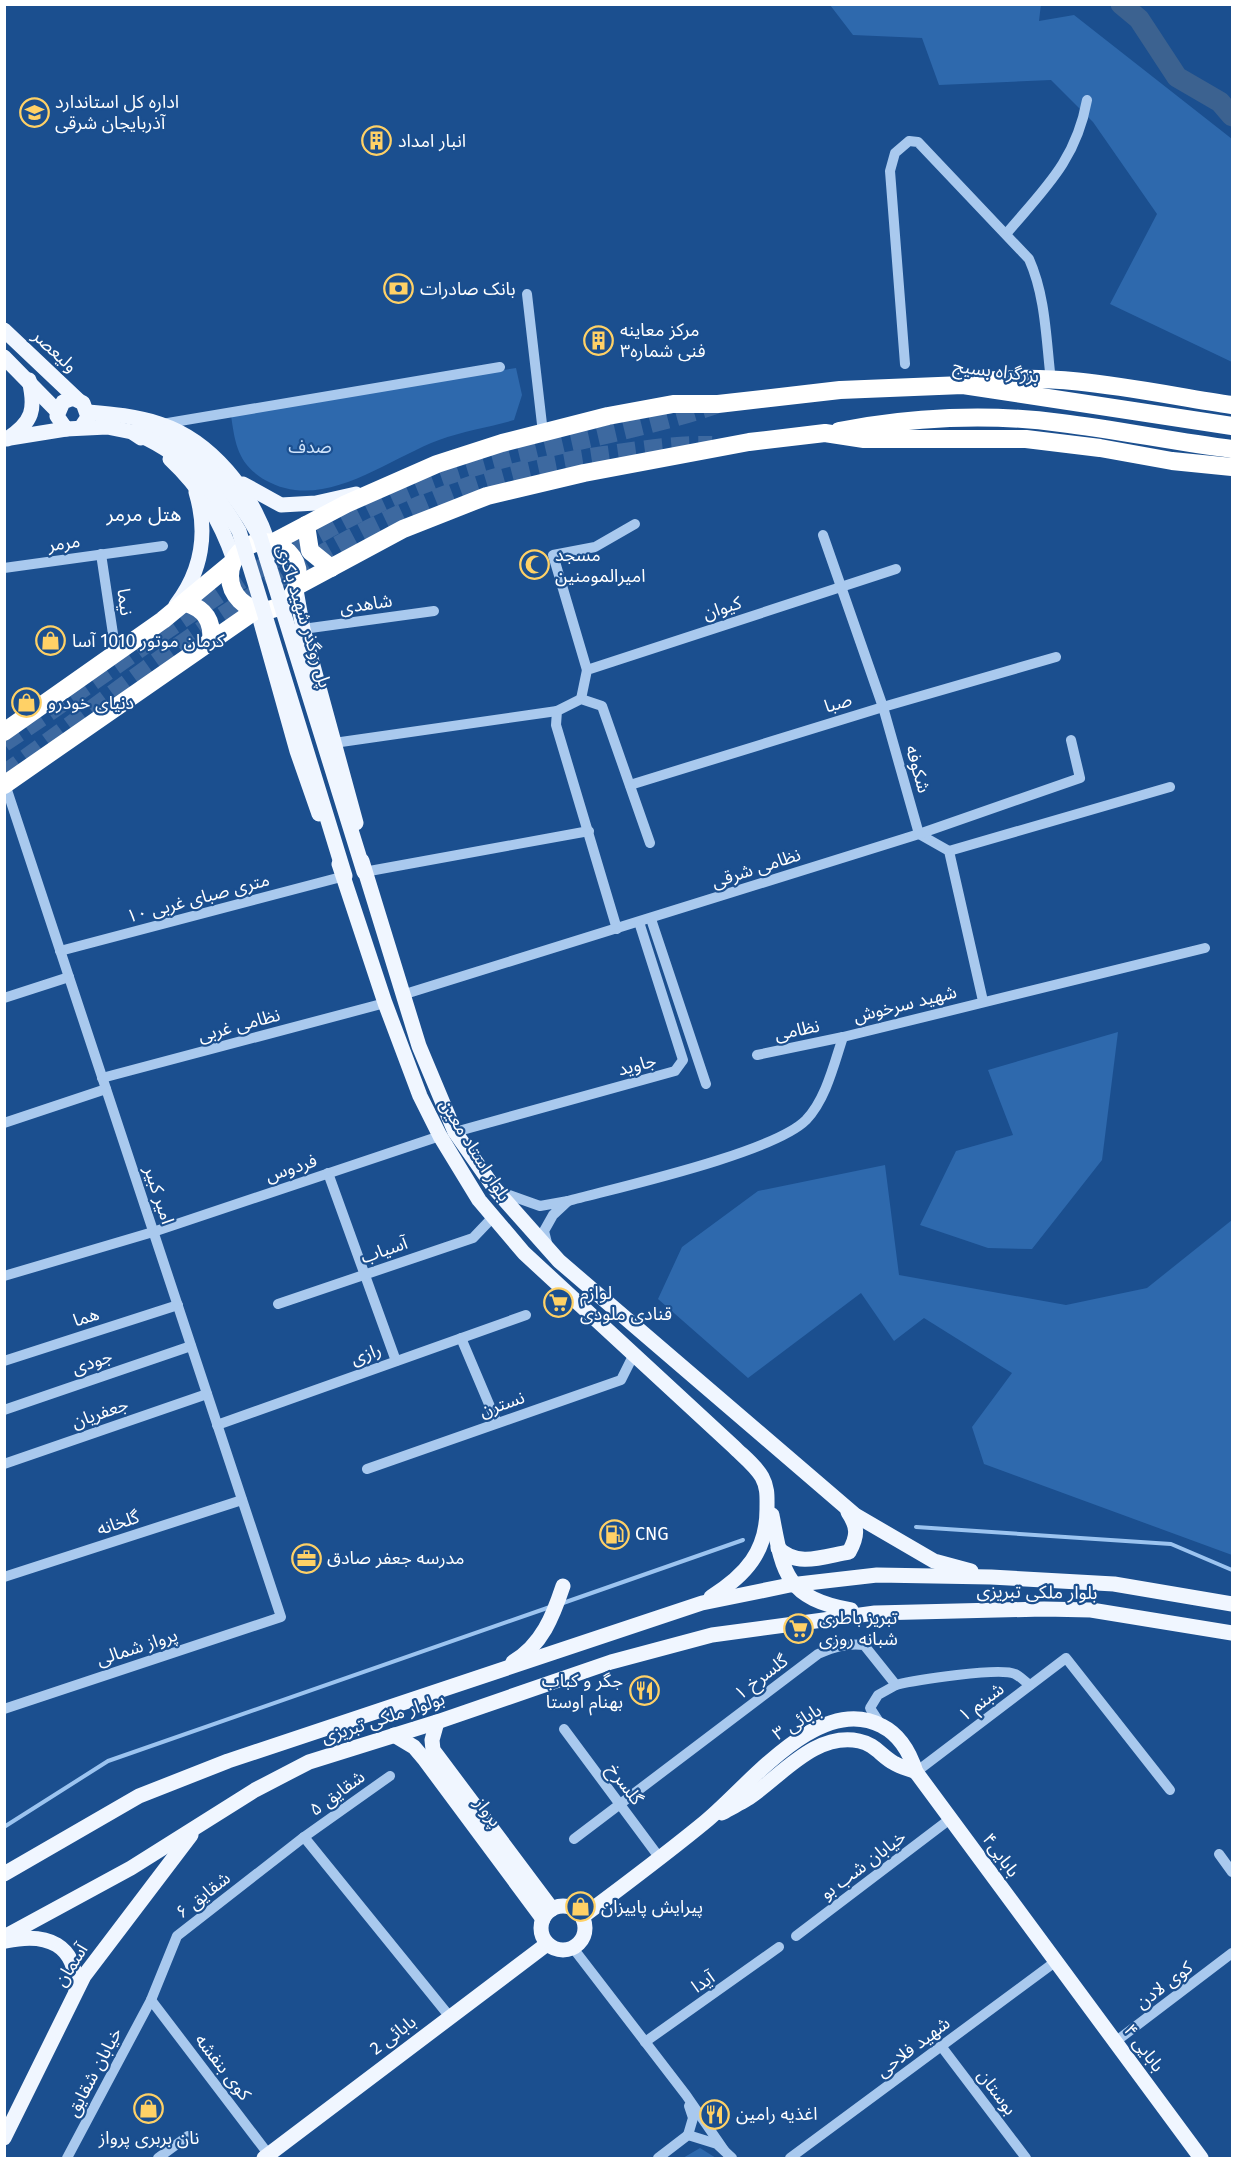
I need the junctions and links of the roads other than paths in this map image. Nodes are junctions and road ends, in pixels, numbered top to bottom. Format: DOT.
graph roads {
  1 [pos="1087,100"];
  2 [pos="1006,234"];
  3 [pos="527,294"];
  4 [pos="4,330"];
  5 [pos="4,357"];
  6 [pos="905,364"];
  7 [pos="500,367"];
  8 [pos="29,380"];
  9 [pos="1051,381"];
  10 [pos="963,385"];
  11 [pos="1233,405"];
  12 [pos="57,411"];
  13 [pos="78,417"];
  14 [pos="161,424"];
  15 [pos="135,425"];
  16 [pos="1233,426"];
  17 [pos="543,433"];
  18 [pos="825,433"];
  19 [pos="6,439"];
  20 [pos="1233,449"];
  21 [pos="1233,467"];
  22 [pos="231,476"];
  23 [pos="193,483"];
  24 [pos="385,486"];
  25 [pos="635,524"];
  26 [pos="306,525"];
  27 [pos="823,535"];
  28 [pos="270,543"];
  29 [pos="163,546"];
  30 [pos="101,554"];
  31 [pos="234,561"];
  32 [pos="4,568"];
  33 [pos="331,568"];
  34 [pos="896,569"];
  35 [pos="841,587"];
  36 [pos="297,588"];
  37 [pos="186,603"];
  38 [pos="257,610"];
  39 [pos="434,611"];
  40 [pos="163,620"];
  41 [pos="303,629"];
  42 [pos="211,641"];
  43 [pos="116,654"];
  44 [pos="1056,657"];
  45 [pos="587,670"];
  46 [pos="581,699"];
  47 [pos="883,707"];
  48 [pos="557,711"];
  49 [pos="4,732"];
  50 [pos="1071,740"];
  51 [pos="334,743"];
  52 [pos="5,784"];
  53 [pos="630,785"];
  54 [pos="1170,787"];
  55 [pos="590,831"];
  56 [pos="919,834"];
  57 [pos="650,843"];
  58 [pos="949,851"];
  59 [pos="364,872"];
  60 [pos="345,876"];
  61 [pos="651,919"];
  62 [pos="639,922"];
  63 [pos="617,929"];
  64 [pos="1205,948"];
  65 [pos="60,951"];
  66 [pos="69,977"];
  67 [pos="402,995"];
  68 [pos="4,998"];
  69 [pos="983,1001"];
  70 [pos="385,1003"];
  71 [pos="843,1037"];
  72 [pos="757,1055"];
  73 [pos="102,1078"];
  74 [pos="706,1084"];
  75 [pos="106,1089"];
  76 [pos="4,1123"];
  77 [pos="455,1132"];
  78 [pos="440,1136"];
  79 [pos="328,1173"];
  80 [pos="495,1190"];
  81 [pos="568,1202"];
  82 [pos="493,1217"];
  83 [pos="153,1232"];
  84 [pos="549,1250"];
  85 [pos="363,1275"];
  86 [pos="4,1276"];
  87 [pos="278,1304"];
  88 [pos="178,1305"];
  89 [pos="526,1315"];
  90 [pos="462,1338"];
  91 [pos="191,1346"];
  92 [pos="634,1354"];
  93 [pos="4,1361"];
  94 [pos="396,1361"];
  95 [pos="207,1394"];
  96 [pos="4,1410"];
  97 [pos="497,1424"];
  98 [pos="217,1425"];
  99 [pos="4,1464"];
  100 [pos="367,1469"];
  101 [pos="767,1488"];
  102 [pos="242,1500"];
  103 [pos="842,1503"];
  104 [pos="778,1548"];
  105 [pos="4,1577"];
  106 [pos="991,1577"];
  107 [pos="790,1585"];
  108 [pos="563,1586"];
  109 [pos="702,1603"];
  110 [pos="1233,1604"];
  111 [pos="871,1613"];
  112 [pos="281,1617"];
  113 [pos="1233,1633"];
  114 [pos="498,1670"];
  115 [pos="896,1685"];
  116 [pos="1030,1686"];
  117 [pos="4,1709"];
  118 [pos="437,1722"];
  119 [pos="881,1725"];
  120 [pos="564,1730"];
  121 [pos="394,1735"];
  122 [pos="916,1772"];
  123 [pos="390,1776"];
  124 [pos="1170,1790"];
  125 [pos="620,1805"];
  126 [pos="950,1819"];
  127 [pos="706,1821"];
  128 [pos="196,1828"];
  129 [pos="304,1837"];
  130 [pos="574,1839"];
  131 [pos="1219,1854"];
  132 [pos="659,1857"];
  133 [pos="1233,1872"];
  134 [pos="4,1874"];
  135 [pos="547,1914"];
  136 [pos="582,1917"];
  137 [pos="796,1936"];
  138 [pos="4,1939"];
  139 [pos="547,1944"];
  140 [pos="779,1947"];
  141 [pos="573,1948"];
  142 [pos="1233,1953"];
  143 [pos="1055,1962"];
  144 [pos="76,1993"];
  145 [pos="151,2000"];
  146 [pos="450,2017"];
  147 [pos="645,2042"];
  148 [pos="1115,2042"];
  149 [pos="941,2046"];
  150 [pos="686,2094"];
  151 [pos="688,2135"];
  152 [pos="188,2136"];
  153 [pos="4,2138"];
  154 [pos="724,2150"];
  155 [pos="273,2155"];
  156 [pos="67,2158"];
  157 [pos="158,2158"];
  158 [pos="658,2158"];
  159 [pos="732,2158"];
  160 [pos="790,2158"];
  161 [pos="1026,2158"];
  162 [pos="1201,2158"];
  1 -- 2 [label="street"];
  2 -- 6 [label="street"];
  2 -- 9 [label="street"];
  3 -- 17 [label="street"];
  4 -- 13 [label="main road, ولیعصر"];
  5 -- 8 [label="main road"];
  7 -- 14 [label="street"];
  8 -- 12 [label="main road"];
  8 -- 19 [label="main road"];
  9 -- 10 [label="highway"];
  9 -- 11 [label="highway"];
  10 -- 16 [label="highway, بزرگراه بسیج"];
  10 -- 17 [label="highway, بزرگراه بسیج"];
  12 -- 13 [label="main road"];
  12 -- 13 [label="main road"];
  13 -- 15 [label="main road"];
  13 -- 19 [label="main road"];
  14 -- 15 [label="main road"];
  14 -- 22 [label="main road"];
  15 -- 23 [label="main road"];
  15 -- 59 [label="main road, پل روگذر شهید باکری, bridge"];
  15 -- 60 [label="main road, پل روگذر شهید باکری, bridge"];
  17 -- 24 [label="highway, بزرگراه بسیج"];
  18 -- 20 [label="highway"];
  18 -- 21 [label="highway"];
  18 -- 33 [label="highway"];
  22 -- 24 [label="main road"];
  22 -- 28 [label="main road"];
  23 -- 31 [label="main road"];
  23 -- 40 [label="main road"];
  24 -- 26 [label="highway, بزرگراه بسیج"];
  25 -- 45 [label="street"];
  26 -- 28 [label="highway, بزرگراه بسیج"];
  26 -- 33 [label="highway"];
  27 -- 35 [label="street, شکوفه"];
  28 -- 31 [label="highway"];
  28 -- 36 [label="highway"];
  29 -- 30 [label="street, مرمر"];
  30 -- 32 [label="street, مرمر"];
  30 -- 43 [label="street, نیما"];
  31 -- 37 [label="highway"];
  31 -- 38 [label="highway"];
  33 -- 36 [label="highway"];
  34 -- 35 [label="street, کیوان"];
  35 -- 45 [label="street, کیوان"];
  35 -- 47 [label="street, شکوفه"];
  36 -- 38 [label="highway"];
  36 -- 41 [label="main road"];
  37 -- 40 [label="highway"];
  37 -- 42 [label="highway"];
  38 -- 42 [label="highway"];
  38 -- 60 [label="main road"];
  39 -- 41 [label="street, شاهدی"];
  40 -- 43 [label="highway"];
  41 -- 51 [label="main road"];
  42 -- 52 [label="highway"];
  43 -- 49 [label="highway"];
  44 -- 47 [label="street, صبا"];
  45 -- 46 [label="street"];
  46 -- 48 [label="street"];
  46 -- 53 [label="street"];
  47 -- 53 [label="street, صبا"];
  47 -- 56 [label="street, شکوفه"];
  48 -- 51 [label="street"];
  48 -- 55 [label="street"];
  50 -- 56 [label="street, نظامی شرقی"];
  51 -- 59 [label="main road"];
  52 -- 65 [label="street, امیر کبیر"];
  53 -- 57 [label="street"];
  54 -- 58 [label="street"];
  55 -- 59 [label="street"];
  55 -- 63 [label="street"];
  56 -- 58 [label="street"];
  56 -- 61 [label="street, نظامی شرقی"];
  58 -- 69 [label="street"];
  59 -- 67 [label="main road, بلوار استاد معین"];
  60 -- 65 [label="street, ۱۰ متری صبای غربی"];
  60 -- 70 [label="main road, بلوار استاد معین"];
  61 -- 62 [label="street, نظامی شرقی"];
  61 -- 74 [label="street"];
  62 -- 63 [label="street, نظامی شرقی"];
  62 -- 77 [label="street, جاوید"];
  63 -- 67 [label="street, نظامی شرقی"];
  64 -- 69 [label="street, شهید سرخوش"];
  65 -- 66 [label="street, امیر کبیر"];
  66 -- 68 [label="street"];
  66 -- 73 [label="street, امیر کبیر"];
  67 -- 77 [label="main road, بلوار استاد معین"];
  69 -- 71 [label="street, شهید سرخوش"];
  70 -- 73 [label="street, نظامی غربی"];
  70 -- 78 [label="main road, بلوار استاد معین"];
  71 -- 72 [label="street, نظامی"];
  71 -- 81 [label="street, شهید سرخوش"];
  73 -- 75 [label="street, امیر کبیر"];
  75 -- 76 [label="street"];
  75 -- 83 [label="street, امیر کبیر"];
  77 -- 80 [label="main road, بلوار استاد معین"];
  78 -- 79 [label="street, فردوس"];
  78 -- 82 [label="main road, بلوار استاد معین"];
  79 -- 83 [label="street, فردوس"];
  79 -- 85 [label="street"];
  80 -- 81 [label="street, شهید سرخوش"];
  80 -- 84 [label="main road, بلوار استاد معین"];
  81 -- 84 [label="street"];
  82 -- 85 [label="street, آسیاب"];
  82 -- 92 [label="main road, بلوار استاد معین"];
  83 -- 86 [label="street, فردوس"];
  83 -- 88 [label="street, امیر کبیر"];
  84 -- 103 [label="main road, بلوار استاد معین"];
  85 -- 87 [label="street, آسیاب"];
  85 -- 94 [label="street"];
  88 -- 91 [label="street, امیر کبیر"];
  88 -- 93 [label="street, هما"];
  89 -- 90 [label="street, رازی"];
  90 -- 94 [label="street, رازی"];
  90 -- 97 [label="street"];
  91 -- 95 [label="street, امیر کبیر"];
  91 -- 96 [label="street, جودی"];
  92 -- 97 [label="street, نسترن"];
  92 -- 101 [label="main road, بلوار استاد معین"];
  94 -- 98 [label="street, رازی"];
  95 -- 98 [label="street, امیر کبیر"];
  95 -- 99 [label="street, جعفریان"];
  97 -- 100 [label="street, نسترن"];
  98 -- 102 [label="street, امیر کبیر"];
  101 -- 104 [label="main road"];
  101 -- 109 [label="main road"];
  102 -- 105 [label="street, گلخانه"];
  102 -- 112 [label="street, امیر کبیر"];
  103 -- 104 [label="main road"];
  103 -- 106 [label="main road, بلوار استاد معین"];
  104 -- 111 [label="main road"];
  106 -- 107 [label="main road, بلوار ملکى تبریزى"];
  106 -- 110 [label="main road, بلوار ملکى تبریزى"];
  107 -- 109 [label="main road, بولوار ملکی تبریزی"];
  108 -- 114 [label="main road"];
  109 -- 114 [label="main road, بولوار ملکی تبریزی"];
  111 -- 113 [label="main road, بلوار ملکى تبریزى"];
  111 -- 118 [label="main road, بولوار ملکی تبریزی"];
  112 -- 117 [label="street, پرواز شمالی"];
  114 -- 134 [label="main road, بولوار ملکی تبریزی"];
  115 -- 116 [label="street"];
  115 -- 119 [label="street"];
  115 -- 125 [label="street, گلسرخ ۱"];
  116 -- 122 [label="street, شبنم ۱"];
  116 -- 124 [label="street, شبنم ۱"];
  118 -- 121 [label="main road, بولوار ملکی تبریزی"];
  118 -- 135 [label="main road, پرواز"];
  119 -- 122 [label="main road, بابائی ۳"];
  119 -- 127 [label="main road, بابائی ۳"];
  120 -- 125 [label="street, گلسرخ"];
  121 -- 128 [label="main road, بولوار ملکی تبریزی"];
  121 -- 135 [label="main road, پرواز"];
  122 -- 126 [label="main road, بابایی۴"];
  122 -- 127 [label="main road, بابائی ۳"];
  123 -- 129 [label="street, شقایق ۵"];
  125 -- 130 [label="street"];
  125 -- 132 [label="street, گلسرخ"];
  126 -- 137 [label="street, خیابان شب بو"];
  126 -- 143 [label="main road, بابایی۴"];
  127 -- 132 [label="main road, بابائی ۳"];
  128 -- 138 [label="main road, بولوار ملکی تبریزی"];
  128 -- 144 [label="main road, آسمان"];
  129 -- 145 [label="street, شقایق ۶"];
  129 -- 146 [label="street"];
  131 -- 133 [label="street"];
  132 -- 136 [label="main road, بابائی ۳"];
  135 -- 136 [label="main road"];
  135 -- 139 [label="main road"];
  136 -- 141 [label="main road"];
  138 -- 144 [label="main road"];
  139 -- 141 [label="main road"];
  139 -- 146 [label="main road, بابائی 2"];
  140 -- 147 [label="street, آیدا"];
  141 -- 147 [label="street"];
  142 -- 148 [label="street, کوی لادن"];
  143 -- 148 [label="main road, بابایی ۴"];
  143 -- 149 [label="street, شهید فلاحی"];
  144 -- 153 [label="main road, آسمان"];
  145 -- 155 [label="street, کوی بنفشه"];
  145 -- 156 [label="street, خیابان شقایق"];
  146 -- 155 [label="main road, بابائی 2"];
  147 -- 150 [label="street"];
  148 -- 162 [label="main road, بابایی ۴"];
  149 -- 160 [label="street, شهید فلاحی"];
  149 -- 161 [label="street, بوستان"];
  150 -- 151 [label="street"];
  150 -- 154 [label="street"];
  151 -- 154 [label="street"];
  151 -- 158 [label="street"];
  152 -- 157 [label="street"];
  154 -- 159 [label="street"];
}
